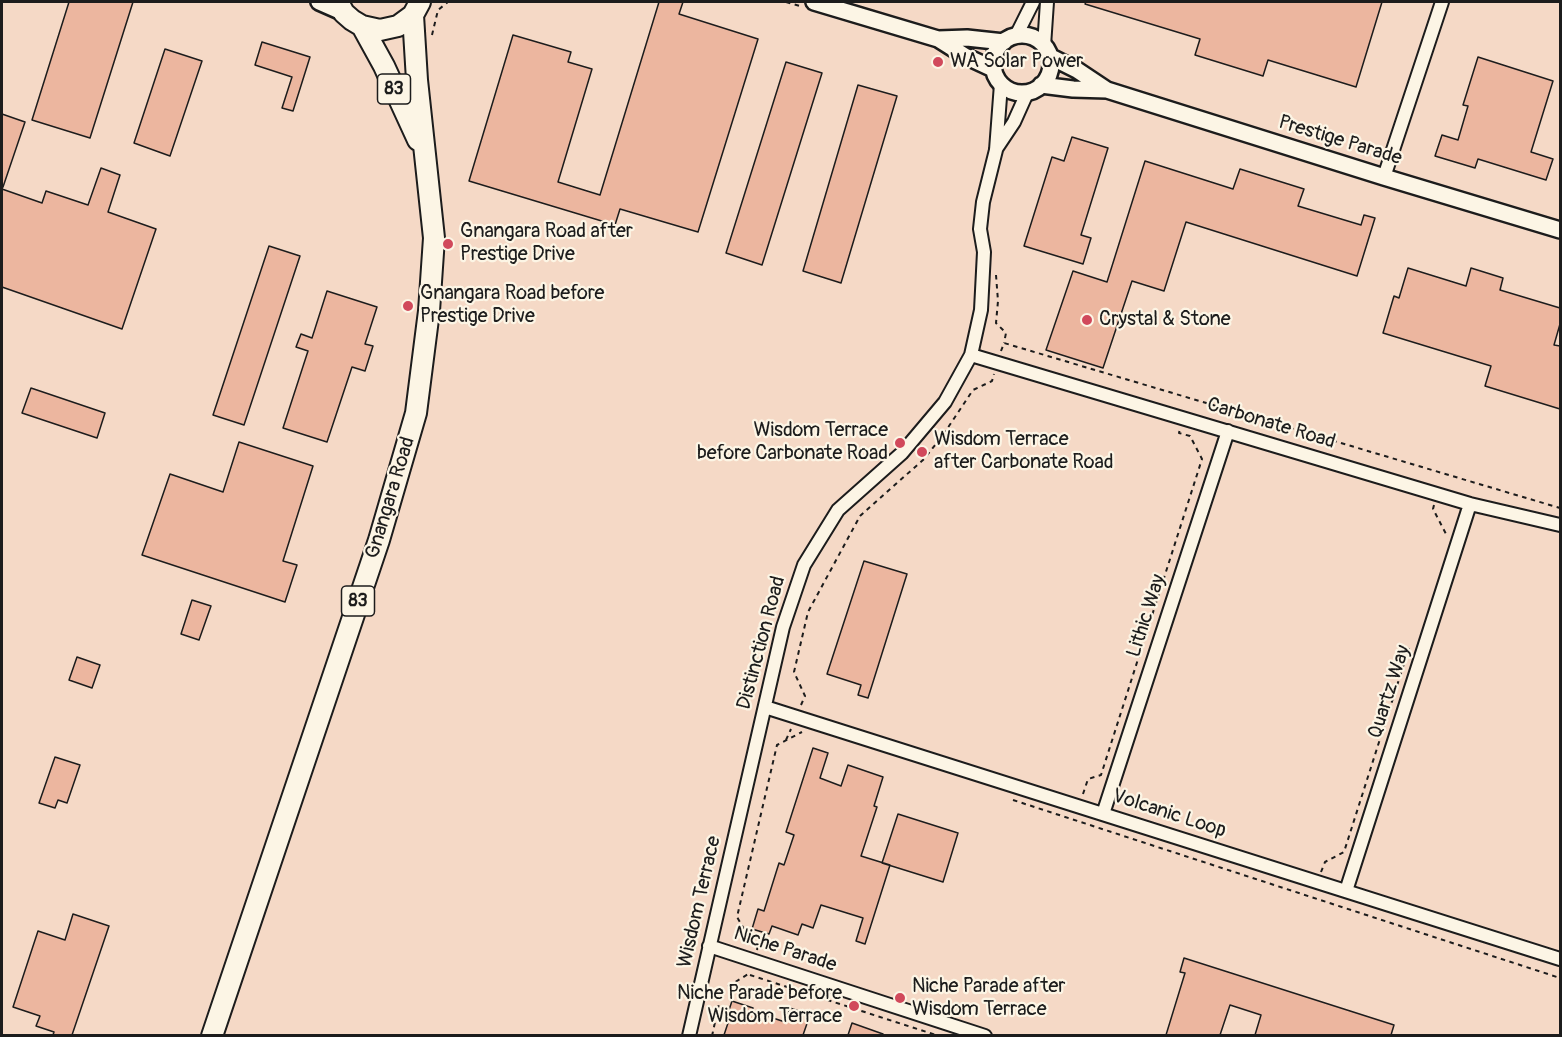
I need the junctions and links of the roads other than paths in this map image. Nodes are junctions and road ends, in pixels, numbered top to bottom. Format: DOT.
graph roads {
  1 [pos="319,2"];
  2 [pos="1034,2"];
  3 [pos="1047,2"];
  4 [pos="1442,2"];
  5 [pos="811,5"];
  6 [pos="419,6"];
  7 [pos="341,7"];
  8 [pos="362,26"];
  9 [pos="938,39"];
  10 [pos="1010,39"];
  11 [pos="1046,51"];
  12 [pos="993,69"];
  13 [pos="1001,84"];
  14 [pos="1041,85"];
  15 [pos="1107,90"];
  16 [pos="1027,93"];
  17 [pos="996,150"];
  18 [pos="424,153"];
  19 [pos="1384,177"];
  20 [pos="1560,230"];
  21 [pos="971,355"];
  22 [pos="1228,431"];
  23 [pos="1470,504"];
  24 [pos="1560,525"];
  25 [pos="765,707"];
  26 [pos="740,813"];
  27 [pos="1103,814"];
  28 [pos="1347,891"];
  29 [pos="709,946"];
  30 [pos="1560,959"];
  31 [pos="212,1035"];
  32 [pos="689,1035"];
  33 [pos="985,1035"];
  1 -- 7 [label="street"];
  2 -- 10 [label="street"];
  3 -- 11 [label="street"];
  4 -- 19 [label="street"];
  5 -- 9 [label="street"];
  6 -- 8 [label="main road, Gnangara Road / 83"];
  6 -- 18 [label="main road, Gnangara Road / 83"];
  7 -- 8 [label="main road, Gnangara Road / 83"];
  8 -- 18 [label="main road, Gnangara Road / 83"];
  9 -- 10 [label="street"];
  9 -- 12 [label="street"];
  10 -- 11 [label="street"];
  10 -- 12 [label="street"];
  11 -- 14 [label="street"];
  11 -- 15 [label="street, Prestige Parade"];
  12 -- 13 [label="street"];
  13 -- 16 [label="street"];
  13 -- 17 [label="street, Distinction Road"];
  14 -- 15 [label="street, Prestige Parade"];
  14 -- 16 [label="street"];
  15 -- 19 [label="street, Prestige Parade"];
  16 -- 17 [label="street, Distinction Road"];
  17 -- 21 [label="street, Distinction Road"];
  18 -- 31 [label="main road, Gnangara Road / 83"];
  19 -- 20 [label="street, Prestige Parade"];
  21 -- 22 [label="street, Carbonate Road"];
  21 -- 25 [label="street, Distinction Road"];
  22 -- 23 [label="street, Carbonate Road"];
  22 -- 27 [label="street, Lithic Way"];
  23 -- 24 [label="street, Carbonate Road"];
  23 -- 28 [label="street, Quartz Way"];
  25 -- 26 [label="street, Distinction Road"];
  25 -- 27 [label="street, Volcanic Loop"];
  26 -- 29 [label="street, Wisdom Terrace"];
  27 -- 28 [label="street, Volcanic Loop"];
  28 -- 30 [label="street, Volcanic Loop"];
  29 -- 32 [label="street, Wisdom Terrace"];
  29 -- 33 [label="street, Niche Parade"];
}
